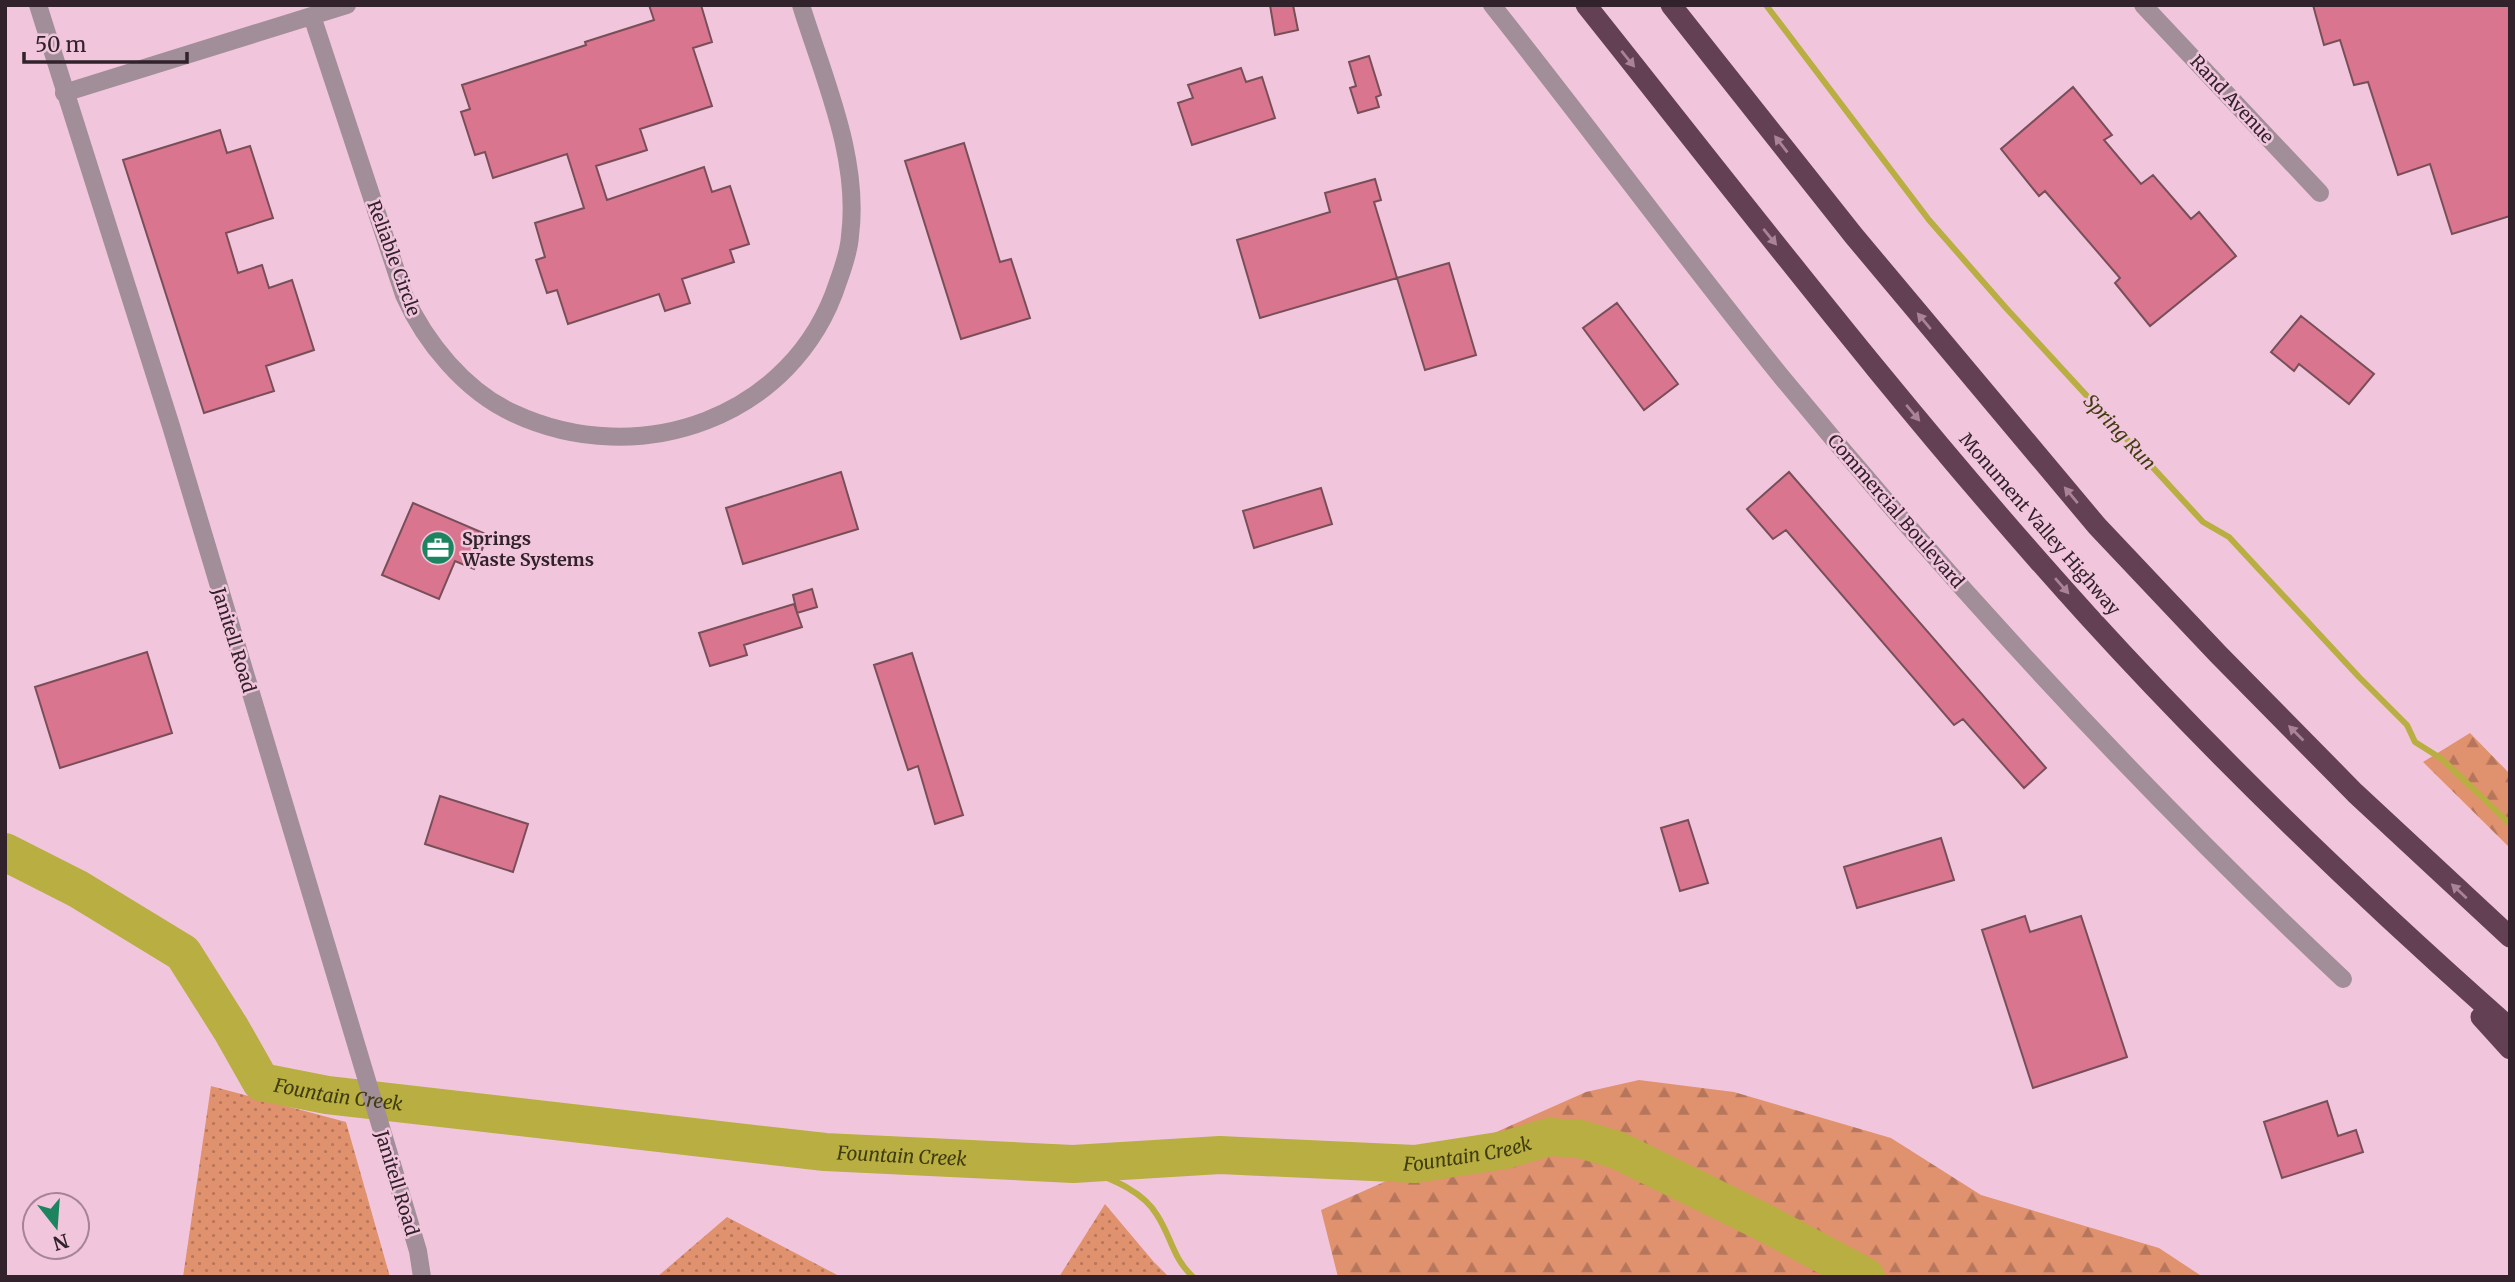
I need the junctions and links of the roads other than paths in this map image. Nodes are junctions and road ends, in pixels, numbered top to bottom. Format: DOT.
graph roads {
  1 [pos="38,5"];
  2 [pos="346,5"];
  3 [pos="801,5"];
  4 [pos="1492,5"];
  5 [pos="1586,5"];
  6 [pos="1671,5"];
  7 [pos="2143,5"];
  8 [pos="312,16"];
  9 [pos="64,93"];
  10 [pos="2320,193"];
  11 [pos="2510,937"];
  12 [pos="2412,941"];
  13 [pos="2343,979"];
  14 [pos="2510,1028"];
  15 [pos="2510,1049"];
  16 [pos="422,1277"];
  1 -- 9 [label="street, Janitell Road"];
  2 -- 8 [label="street"];
  3 -- 8 [label="street, Reliable Circle"];
  4 -- 13 [label="street, Commercial Boulevard"];
  5 -- 12 [label="highway, Monument Valley Highway, one-way"];
  11 -- 6 [label="highway, one-way"];
  7 -- 10 [label="street, Rand Avenue"];
  8 -- 9 [label="street"];
  9 -- 16 [label="street, Janitell Road"];
  12 -- 14 [label="highway, Monument Valley Highway"];
  12 -- 15 [label="highway"];
}
